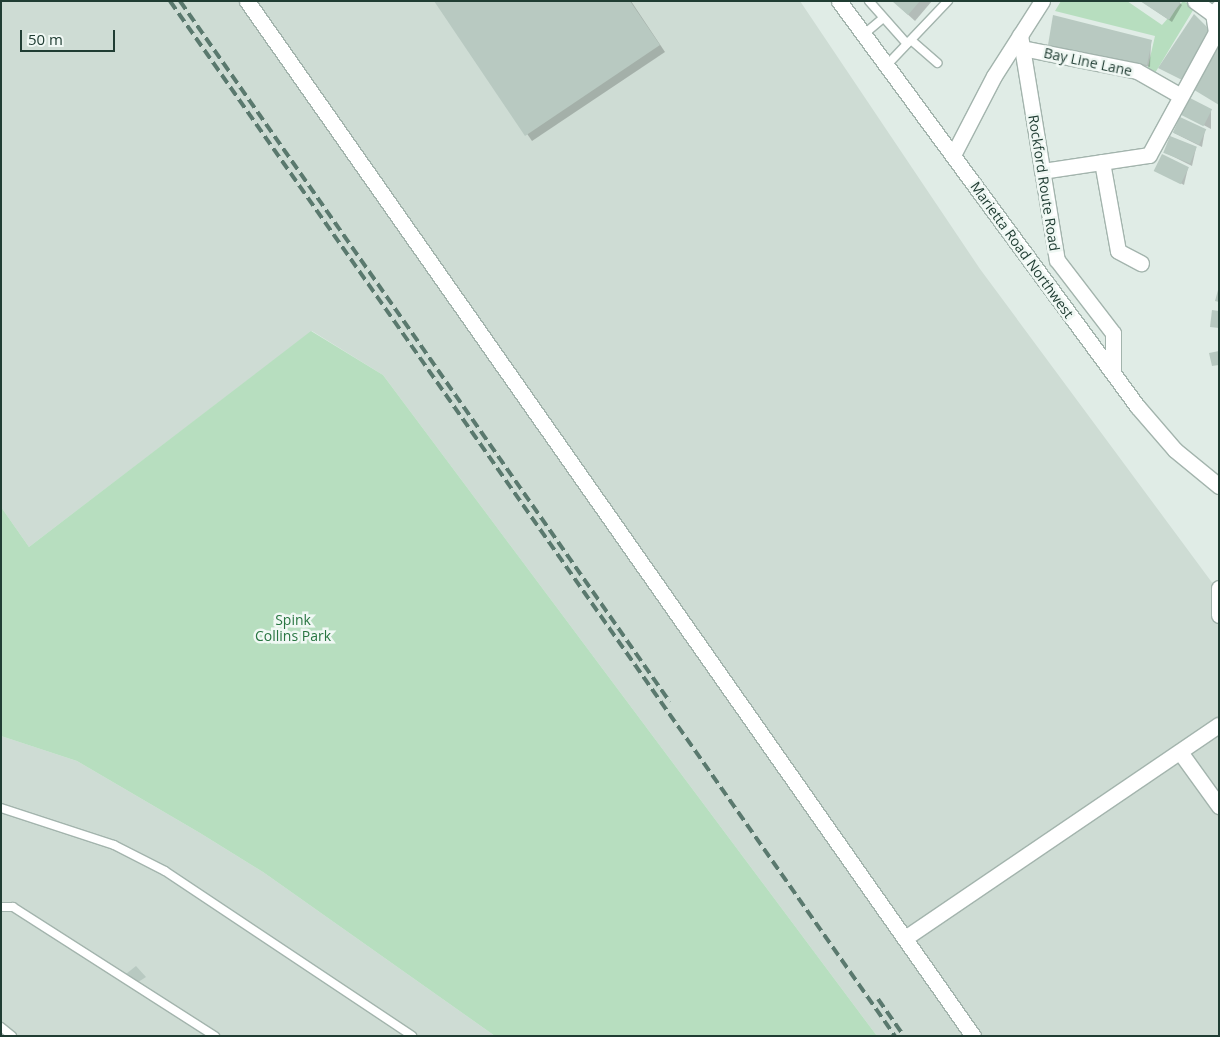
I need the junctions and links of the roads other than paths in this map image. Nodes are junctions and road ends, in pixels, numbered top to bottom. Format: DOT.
graph roads {
  1 [pos="247,1"];
  2 [pos="839,1"];
  3 [pos="869,1"];
  4 [pos="948,1"];
  5 [pos="1042,1"];
  6 [pos="1195,1"];
  7 [pos="1216,10"];
  8 [pos="883,18"];
  9 [pos="863,35"];
  10 [pos="1021,41"];
  11 [pos="909,42"];
  12 [pos="937,63"];
  13 [pos="886,66"];
  14 [pos="1179,95"];
  15 [pos="953,155"];
  16 [pos="1102,162"];
  17 [pos="1042,171"];
  18 [pos="1141,263"];
  19 [pos="1112,372"];
  20 [pos="1219,486"];
  21 [pos="1219,588"];
  22 [pos="1219,615"];
  23 [pos="1219,725"];
  24 [pos="1180,752"];
  25 [pos="1219,806"];
  26 [pos="1,808"];
  27 [pos="1,907"];
  28 [pos="906,938"];
  29 [pos="1,1027"];
  30 [pos="12,1036"];
  31 [pos="215,1036"];
  32 [pos="412,1036"];
  33 [pos="973,1036"];
  1 -- 28 [label="street"];
  2 -- 9 [label="street, Marietta Road Northwest"];
  3 -- 8 [label="lane"];
  4 -- 11 [label="lane"];
  5 -- 10 [label="street"];
  6 -- 7 [label="street"];
  7 -- 14 [label="street"];
  8 -- 9 [label="lane"];
  8 -- 11 [label="lane"];
  9 -- 13 [label="street, Marietta Road Northwest"];
  10 -- 14 [label="street, Bay Line Lane"];
  10 -- 15 [label="street"];
  10 -- 17 [label="street, Rockford Route Road"];
  11 -- 12 [label="lane"];
  11 -- 13 [label="lane"];
  13 -- 15 [label="street, Marietta Road Northwest"];
  14 -- 16 [label="street"];
  15 -- 19 [label="street, Marietta Road Northwest"];
  16 -- 17 [label="street"];
  16 -- 18 [label="street"];
  17 -- 19 [label="street, Rockford Route Road"];
  19 -- 20 [label="street, Marietta Road Northwest"];
  21 -- 22 [label="street"];
  23 -- 24 [label="street"];
  24 -- 25 [label="street"];
  24 -- 28 [label="street"];
  26 -- 32 [label="lane"];
  27 -- 31 [label="lane"];
  28 -- 33 [label="street"];
  29 -- 30 [label="lane"];
}
